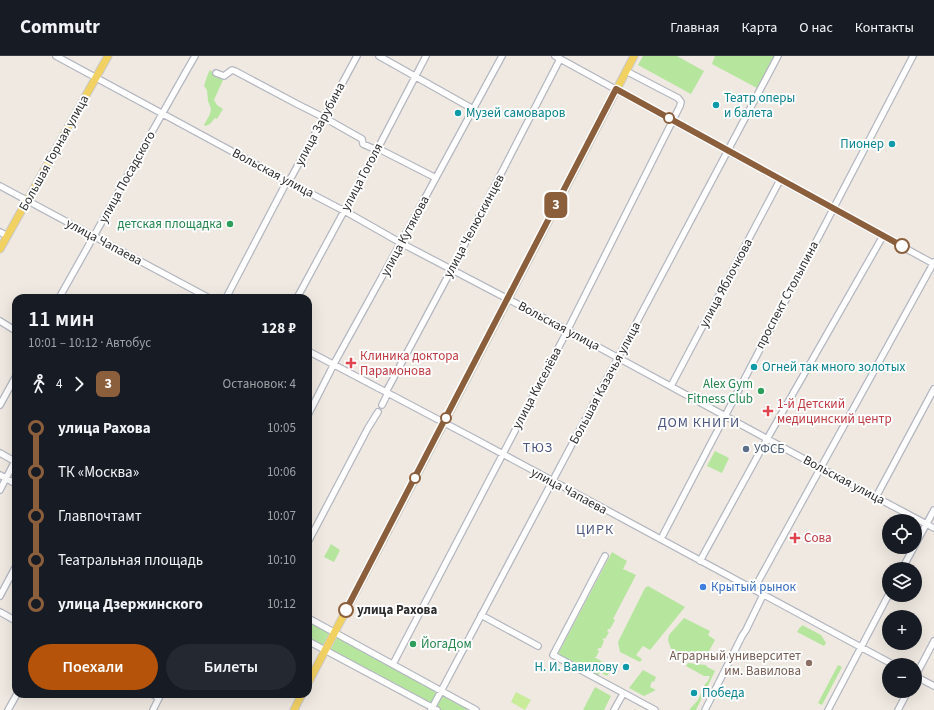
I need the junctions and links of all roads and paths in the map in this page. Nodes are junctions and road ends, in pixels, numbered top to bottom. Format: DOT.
graph roads {
  1 [pos="56,56"];
  2 [pos="108,56"];
  3 [pos="195,56"];
  4 [pos="357,56"];
  5 [pos="378,56"];
  6 [pos="426,56"];
  7 [pos="502,56"];
  8 [pos="634,56"];
  9 [pos="778,56"];
  10 [pos="913,56"];
  11 [pos="558,57"];
  12 [pos="626,71"];
  13 [pos="216,73"];
  14 [pos="415,77"];
  15 [pos="96,78"];
  16 [pos="616,89"];
  17 [pos="473,109"];
  18 [pos="162,114"];
  19 [pos="323,117"];
  20 [pos="673,120"];
  21 [pos="378,149"];
  22 [pos="728,151"];
  23 [pos="436,178"];
  24 [pos="780,180"];
  25 [pos="288,182"];
  26 [pos="0,186"];
  27 [pos="27,201"];
  28 [pos="833,208"];
  29 [pos="344,211"];
  30 [pos="0,232"];
  31 [pos="7,236"];
  32 [pos="94,236"];
  33 [pos="883,236"];
  34 [pos="401,243"];
  35 [pos="0,249"];
  36 [pos="934,263"];
  37 [pos="452,269"];
  38 [pos="61,294"];
  39 [pos="202,294"];
  40 [pos="228,294"];
  41 [pos="299,294"];
  42 [pos="508,298"];
  43 [pos="0,321"];
  44 [pos="12,328"];
  45 [pos="567,330"];
  46 [pos="312,353"];
  47 [pos="618,358"];
  48 [pos="334,364"];
  49 [pos="12,383"];
  50 [pos="671,386"];
  51 [pos="934,389"];
  52 [pos="387,393"];
  53 [pos="0,405"];
  54 [pos="382,405"];
  55 [pos="312,407"];
  56 [pos="378,412"];
  57 [pos="725,416"];
  58 [pos="444,423"];
  59 [pos="767,439"];
  60 [pos="0,453"];
  61 [pos="502,454"];
  62 [pos="12,460"];
  63 [pos="12,468"];
  64 [pos="821,468"];
  65 [pos="0,475"];
  66 [pos="6,478"];
  67 [pos="12,482"];
  68 [pos="553,482"];
  69 [pos="0,490"];
  70 [pos="876,497"];
  71 [pos="934,510"];
  72 [pos="926,524"];
  73 [pos="934,528"];
  74 [pos="922,531"];
  75 [pos="312,534"];
  76 [pos="663,535"];
  77 [pos="605,556"];
  78 [pos="700,561"];
  79 [pos="12,574"];
  80 [pos="754,589"];
  81 [pos="763,594"];
  82 [pos="0,596"];
  83 [pos="885,602"];
  84 [pos="0,612"];
  85 [pos="481,615"];
  86 [pos="12,619"];
  87 [pos="312,620"];
  88 [pos="746,630"];
  89 [pos="334,633"];
  90 [pos="934,641"];
  91 [pos="312,644"];
  92 [pos="538,646"];
  93 [pos="861,647"];
  94 [pos="325,651"];
  95 [pos="882,658"];
  96 [pos="393,664"];
  97 [pos="922,664"];
  98 [pos="312,675"];
  99 [pos="922,680"];
  100 [pos="934,686"];
  101 [pos="441,691"];
  102 [pos="623,694"];
  103 [pos="15,698"];
  104 [pos="159,698"];
  105 [pos="300,698"];
  106 [pos="904,698"];
  107 [pos="433,709"];
  108 [pos="8,710"];
  109 [pos="153,710"];
  110 [pos="294,710"];
  111 [pos="476,710"];
  112 [pos="614,710"];
  113 [pos="655,710"];
  114 [pos="704,710"];
  115 [pos="708,710"];
  116 [pos="828,710"];
  117 [pos="898,710"];
  1 -- 15 [label="street, Вольская улица"];
  2 -- 15 [label="main road, Большая Горная улица"];
  3 -- 18 [label="street, улица Посадского"];
  4 -- 19 [label="street, улица Зарубина"];
  5 -- 14 [label="street"];
  6 -- 14 [label="street, улица Гоголя"];
  7 -- 17 [label="street, улица Кутякова"];
  8 -- 12 [label="main road"];
  9 -- 22 [label="street, Большая Казачья улица"];
  10 -- 28 [label="street, проспект Столыпина"];
  11 -- 16 [label="street"];
  11 -- 37 [label="street, улица Челюскинцев"];
  12 -- 16 [label="main road"];
  12 -- 20 [label="street, улица Киселёва"];
  13 -- 19 [label="street"];
  14 -- 17 [label="street"];
  14 -- 21 [label="street, улица Гоголя"];
  15 -- 18 [label="street, Вольская улица"];
  15 -- 27 [label="main road, Большая Горная улица"];
  16 -- 20 [label="street"];
  16 -- 42 [label="main road"];
  17 -- 23 [label="street, улица Кутякова"];
  18 -- 25 [label="street, Вольская улица"];
  18 -- 32 [label="street, улица Посадского"];
  19 -- 21 [label="street"];
  19 -- 25 [label="street, улица Зарубина"];
  20 -- 22 [label="street"];
  20 -- 45 [label="street, улица Киселёва"];
  21 -- 23 [label="street"];
  21 -- 29 [label="street, улица Гоголя"];
  22 -- 24 [label="street"];
  22 -- 47 [label="street, Большая Казачья улица"];
  23 -- 34 [label="street, улица Кутякова"];
  24 -- 28 [label="street"];
  24 -- 50 [label="street, улица Яблочкова"];
  25 -- 29 [label="street, Вольская улица"];
  25 -- 40 [label="street, улица Зарубина"];
  26 -- 27 [label="street, улица Чапаева"];
  27 -- 31 [label="main road, Большая Горная улица"];
  27 -- 32 [label="street, улица Чапаева"];
  28 -- 33 [label="street"];
  28 -- 57 [label="street, проспект Столыпина"];
  29 -- 34 [label="street, Вольская улица"];
  29 -- 41 [label="street, улица Гоголя"];
  30 -- 31 [label="street"];
  31 -- 35 [label="main road, Большая Горная улица"];
  32 -- 38 [label="street, улица Посадского"];
  32 -- 39 [label="street, улица Чапаева"];
  33 -- 36 [label="street"];
  33 -- 59 [label="street"];
  34 -- 37 [label="street, Вольская улица"];
  34 -- 48 [label="street, улица Кутякова"];
  36 -- 64 [label="street"];
  37 -- 42 [label="street, Вольская улица"];
  37 -- 52 [label="street, улица Челюскинцев"];
  42 -- 45 [label="street, Вольская улица"];
  42 -- 58 [label="main road"];
  43 -- 44 [label="street"];
  45 -- 47 [label="street, Вольская улица"];
  45 -- 61 [label="street, улица Киселёва"];
  46 -- 48 [label="street, улица Чапаева"];
  47 -- 50 [label="street, Вольская улица"];
  47 -- 68 [label="street, Большая Казачья улица"];
  48 -- 52 [label="street, улица Чапаева"];
  48 -- 55 [label="street, улица Кутякова"];
  49 -- 53 [label="street"];
  50 -- 57 [label="street, Вольская улица"];
  51 -- 70 [label="street"];
  52 -- 54 [label="street, улица Челюскинцев"];
  52 -- 58 [label="street, улица Чапаева"];
  56 -- 75 [label="street"];
  57 -- 59 [label="street, Вольская улица"];
  57 -- 76 [label="street, проспект Столыпина"];
  58 -- 61 [label="street, улица Чапаева"];
  58 -- 89 [label="main road"];
  59 -- 64 [label="street, Вольская улица"];
  59 -- 78 [label="street"];
  60 -- 62 [label="street"];
  61 -- 68 [label="street, улица Чапаева"];
  61 -- 96 [label="street, улица Киселёва"];
  63 -- 66 [label="street"];
  64 -- 70 [label="street, Вольская улица"];
  64 -- 80 [label="street"];
  65 -- 66 [label="street"];
  66 -- 67 [label="street"];
  66 -- 69 [label="street"];
  68 -- 78 [label="street, улица Чапаева"];
  68 -- 85 [label="street, Большая Казачья улица"];
  70 -- 72 [label="street, Вольская улица"];
  71 -- 72 [label="street"];
  72 -- 73 [label="street, Вольская улица"];
  72 -- 74 [label="street"];
  77 -- 102 [label="street"];
  78 -- 80 [label="street, улица Чапаева"];
  79 -- 82 [label="street"];
  80 -- 81 [label="street, улица Чапаева"];
  81 -- 88 [label="street"];
  81 -- 93 [label="street, улица Чапаева"];
  83 -- 93 [label="street"];
  84 -- 86 [label="street"];
  85 -- 92 [label="street"];
  85 -- 101 [label="street, Большая Казачья улица"];
  87 -- 89 [label="street"];
  88 -- 114 [label="street"];
  88 -- 115 [label="street"];
  89 -- 94 [label="main road"];
  89 -- 96 [label="street"];
  90 -- 97 [label="street"];
  91 -- 94 [label="street"];
  93 -- 95 [label="street, улица Чапаева"];
  93 -- 116 [label="street"];
  94 -- 98 [label="main road"];
  94 -- 107 [label="street"];
  96 -- 101 [label="street"];
  99 -- 100 [label="street"];
  101 -- 107 [label="street, Большая Казачья улица"];
  101 -- 111 [label="street"];
  102 -- 112 [label="street"];
  102 -- 113 [label="street"];
  103 -- 108 [label="street"];
  104 -- 109 [label="street"];
  105 -- 110 [label="main road"];
  106 -- 117 [label="street"];
}
